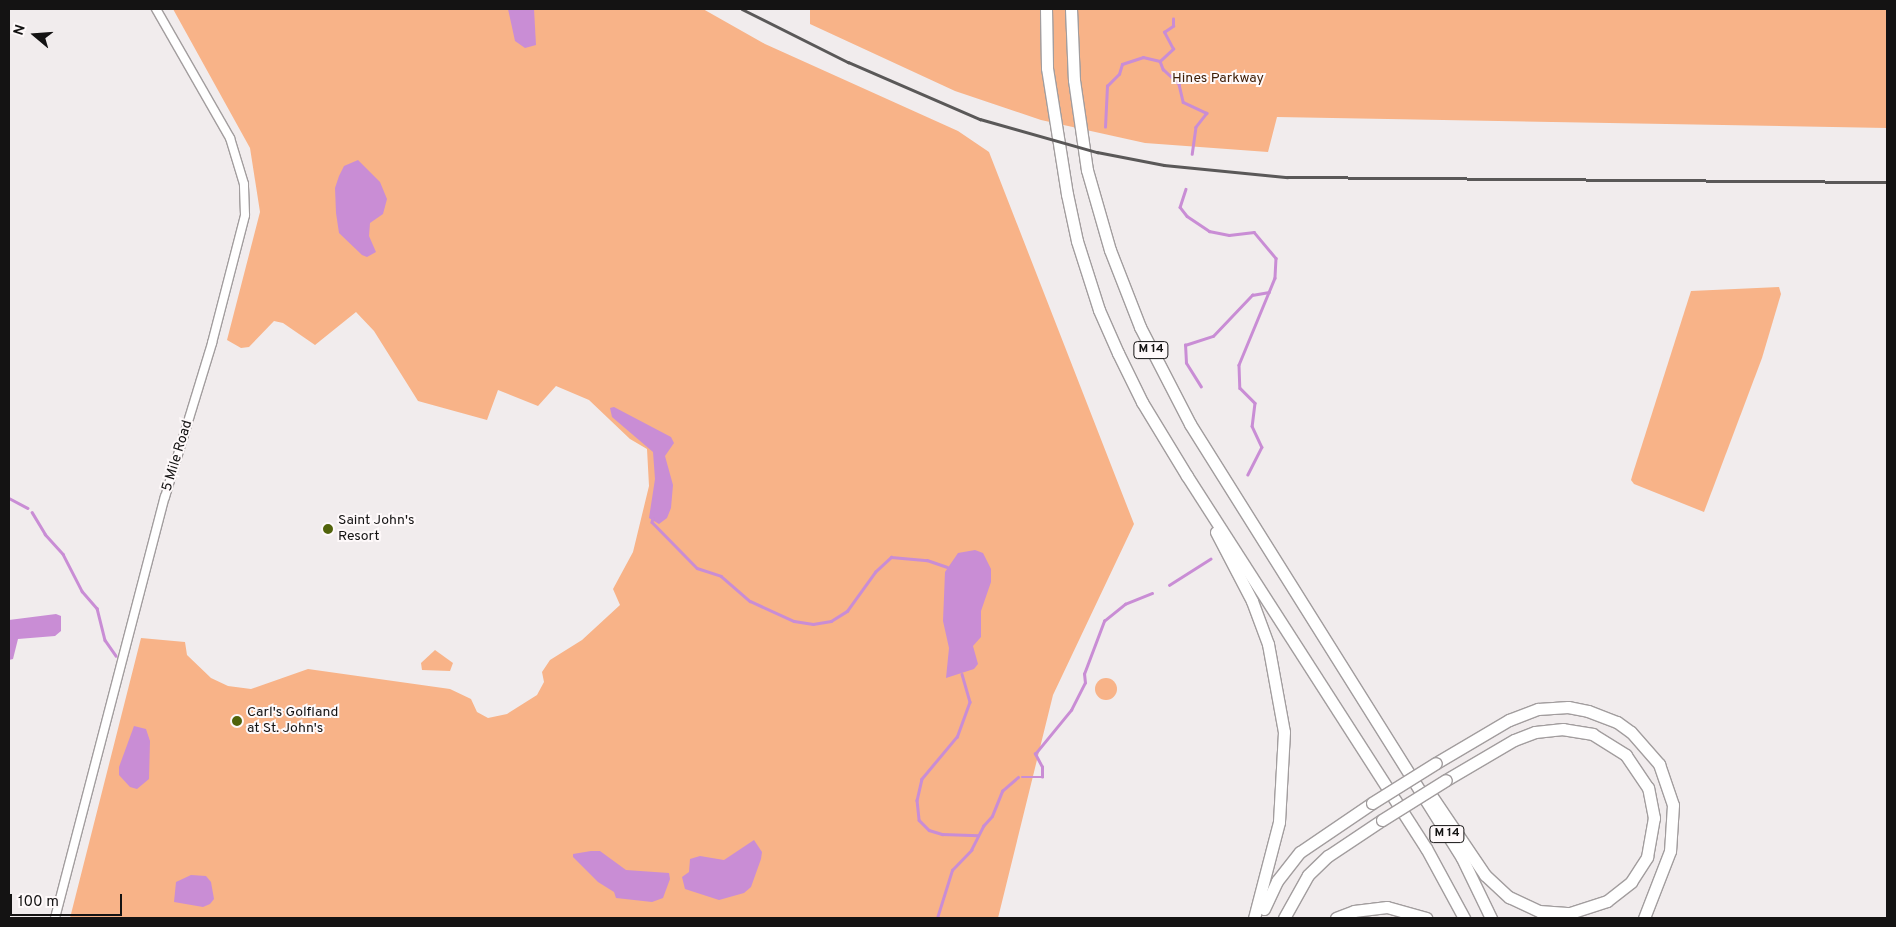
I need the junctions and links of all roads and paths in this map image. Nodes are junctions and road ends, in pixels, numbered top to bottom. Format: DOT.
graph roads {
  1 [pos="156,9"];
  2 [pos="1046,13"];
  3 [pos="1071,15"];
  4 [pos="1187,476"];
  5 [pos="1397,754"];
  6 [pos="55,918"];
  7 [pos="1254,918"];
  8 [pos="1261,918"];
  9 [pos="1284,918"];
  10 [pos="1336,918"];
  11 [pos="1426,918"];
  12 [pos="1464,918"];
  13 [pos="1491,918"];
  14 [pos="1644,918"];
  1 -- 6 [label="street, 5 Mile Road"];
  2 -- 4 [label="highway, M 14"];
  3 -- 5 [label="highway, M 14"];
  4 -- 7 [label="highway"];
  4 -- 12 [label="highway, M 14"];
  5 -- 9 [label="highway, bridge"];
  5 -- 13 [label="highway, M 14"];
  8 -- 14 [label="highway, bridge"];
  10 -- 11 [label="highway"];
}
